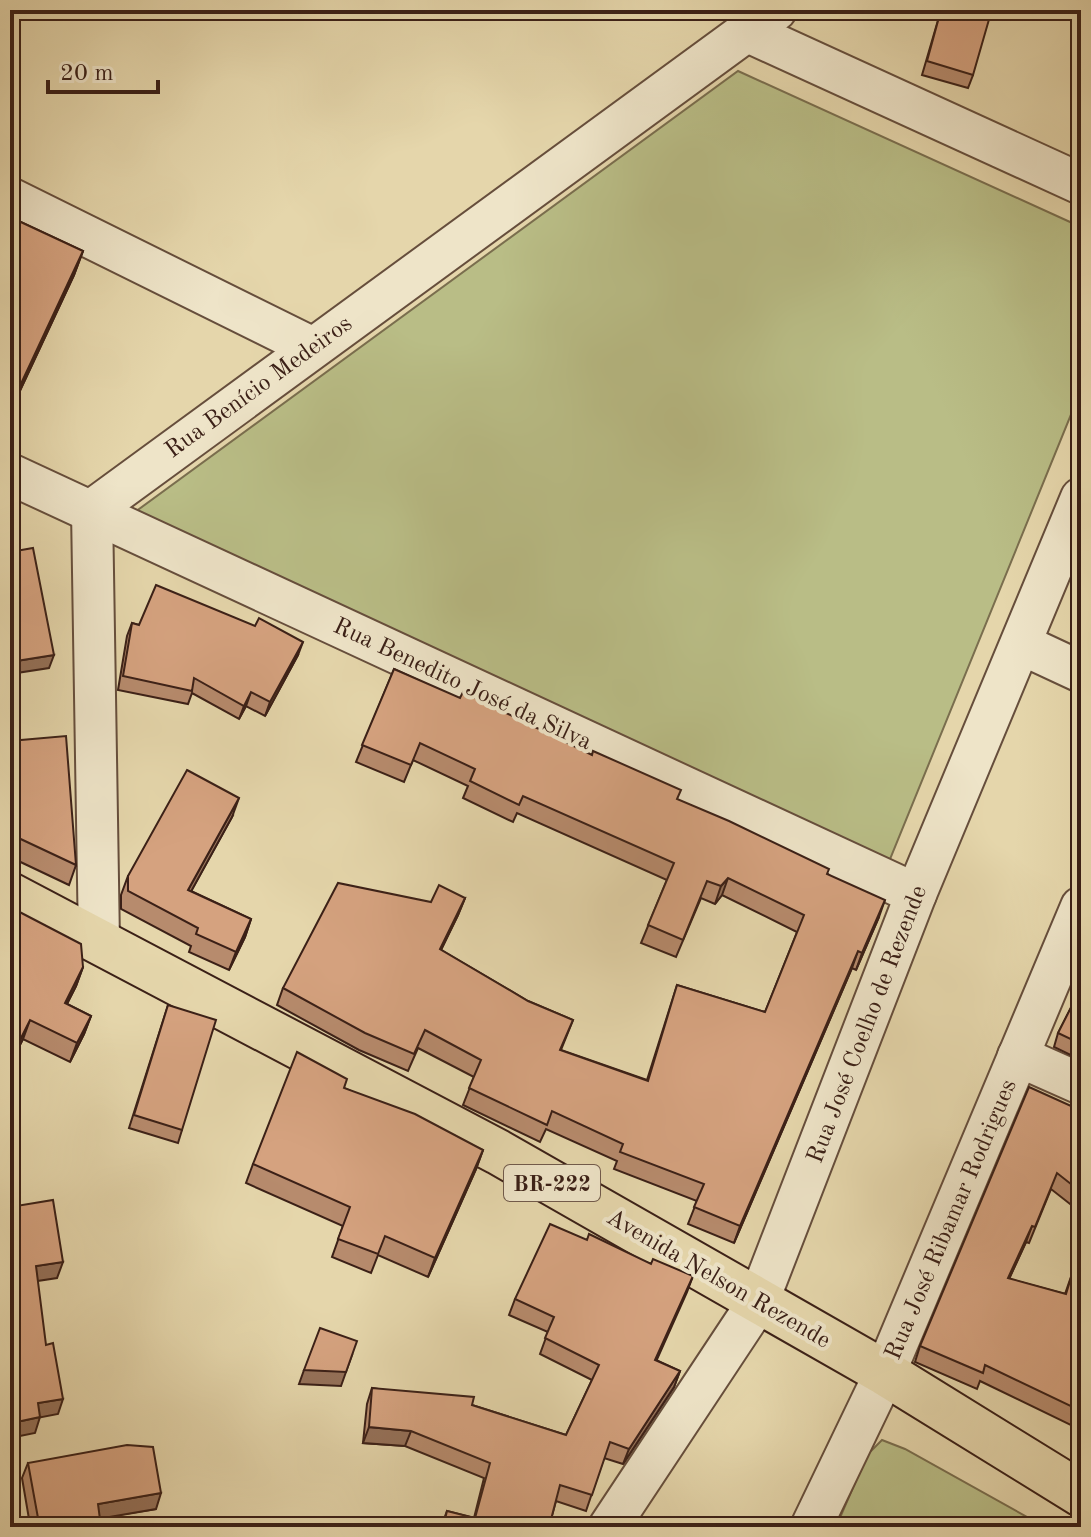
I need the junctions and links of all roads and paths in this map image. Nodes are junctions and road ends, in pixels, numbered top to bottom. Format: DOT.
graph roads {
  1 [pos="761,21"];
  2 [pos="1081,184"];
  3 [pos="10,198"];
  4 [pos="311,347"];
  5 [pos="10,474"];
  6 [pos="1081,498"];
  7 [pos="92,510"];
  8 [pos="1021,644"];
  9 [pos="1081,672"];
  10 [pos="916,894"];
  11 [pos="10,895"];
  12 [pos="1081,907"];
  13 [pos="99,942"];
  14 [pos="1018,1056"];
  15 [pos="1081,1084"];
  16 [pos="758,1302"];
  17 [pos="885,1373"];
  18 [pos="1081,1494"];
  19 [pos="609,1527"];
  20 [pos="811,1527"];
  1 -- 2 [label="street"];
  1 -- 4 [label="street, Rua Benício Medeiros"];
  3 -- 4 [label="street"];
  4 -- 7 [label="street, Rua Benício Medeiros"];
  5 -- 7 [label="street, Rua Benedito José da Silva"];
  6 -- 8 [label="street, Rua José Coelho de Rezende"];
  7 -- 10 [label="street, Rua Benedito José da Silva"];
  7 -- 13 [label="street"];
  8 -- 9 [label="street"];
  8 -- 10 [label="street, Rua José Coelho de Rezende"];
  10 -- 16 [label="street, Rua José Coelho de Rezende"];
  11 -- 13 [label="main road, Avenida Nelson Rezende / BR-222"];
  12 -- 14 [label="street, Rua José Ribamar Rodrigues"];
  13 -- 16 [label="main road, Avenida Nelson Rezende / BR-222"];
  14 -- 15 [label="street"];
  14 -- 17 [label="street, Rua José Ribamar Rodrigues"];
  16 -- 17 [label="main road, Avenida Nelson Rezende / BR-222"];
  16 -- 19 [label="street, Rua José Coelho de Rezende"];
  17 -- 18 [label="main road, Avenida Nelson Rezende / BR-222"];
  17 -- 20 [label="street, Rua José Ribamar Rodrigues"];
}
